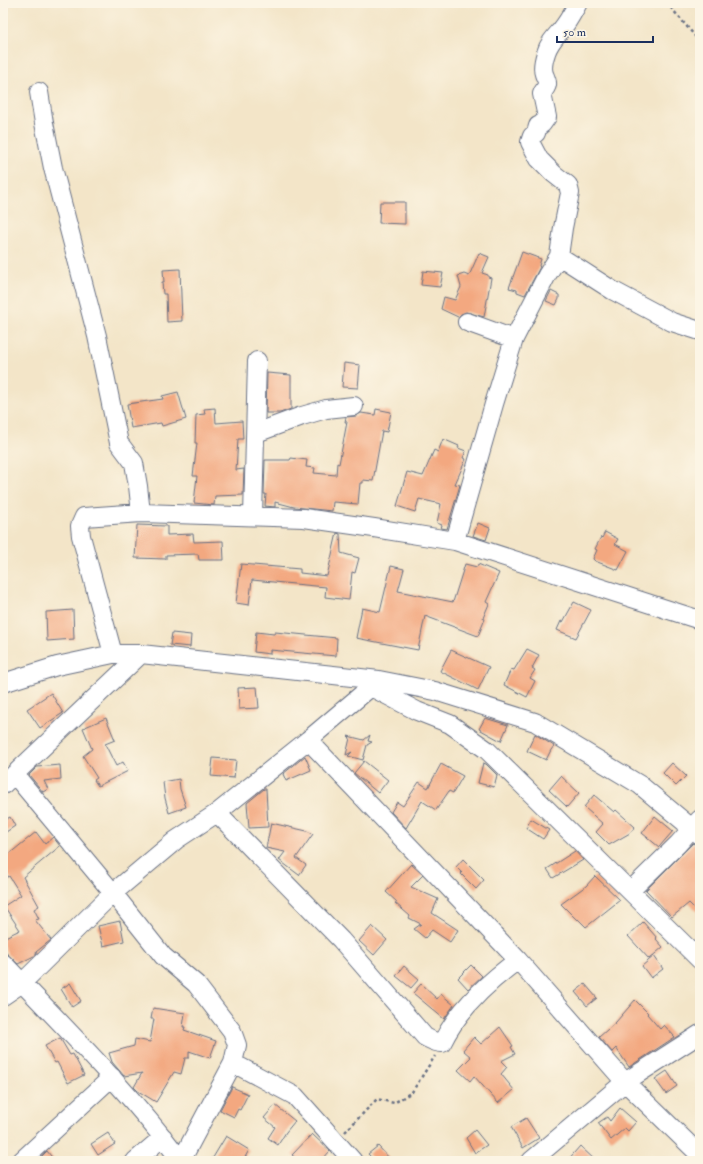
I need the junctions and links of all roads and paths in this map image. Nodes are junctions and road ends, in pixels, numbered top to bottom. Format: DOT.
graph roads {
  1 [pos="578,3"];
  2 [pos="667,3"];
  3 [pos="700,42"];
  4 [pos="39,92"];
  5 [pos="559,256"];
  6 [pos="467,322"];
  7 [pos="700,330"];
  8 [pos="514,339"];
  9 [pos="257,362"];
  10 [pos="354,406"];
  11 [pos="256,433"];
  12 [pos="141,513"];
  13 [pos="253,516"];
  14 [pos="455,541"];
  15 [pos="700,620"];
  16 [pos="113,654"];
  17 [pos="141,654"];
  18 [pos="3,683"];
  19 [pos="375,684"];
  20 [pos="308,740"];
  21 [pos="9,780"];
  22 [pos="217,813"];
  23 [pos="697,828"];
  24 [pos="630,891"];
  25 [pos="114,893"];
  26 [pos="518,960"];
  27 [pos="700,960"];
  28 [pos="3,963"];
  29 [pos="22,983"];
  30 [pos="3,996"];
  31 [pos="700,1034"];
  32 [pos="442,1043"];
  33 [pos="233,1063"];
  34 [pos="112,1077"];
  35 [pos="625,1082"];
  36 [pos="163,1137"];
  37 [pos="336,1142"];
  38 [pos="700,1155"];
  39 [pos="21,1161"];
  40 [pos="135,1161"];
  41 [pos="181,1161"];
  42 [pos="353,1161"];
  43 [pos="531,1161"];
  1 -- 5 [label="street"];
  2 -- 3 [label="path"];
  4 -- 12 [label="street"];
  5 -- 7 [label="street"];
  5 -- 8 [label="street"];
  6 -- 8 [label="street"];
  8 -- 14 [label="street"];
  9 -- 11 [label="street"];
  10 -- 11 [label="street"];
  11 -- 13 [label="street"];
  12 -- 13 [label="street"];
  12 -- 16 [label="street"];
  13 -- 14 [label="street"];
  14 -- 15 [label="street"];
  16 -- 17 [label="street"];
  16 -- 18 [label="street"];
  17 -- 19 [label="street"];
  17 -- 21 [label="street"];
  19 -- 20 [label="street"];
  19 -- 23 [label="street"];
  19 -- 24 [label="street"];
  20 -- 22 [label="street"];
  20 -- 26 [label="street"];
  21 -- 25 [label="street"];
  22 -- 25 [label="street"];
  22 -- 32 [label="street"];
  23 -- 24 [label="street"];
  24 -- 27 [label="street"];
  25 -- 29 [label="street"];
  25 -- 33 [label="street"];
  26 -- 32 [label="street"];
  26 -- 35 [label="street"];
  28 -- 29 [label="street"];
  29 -- 30 [label="street"];
  29 -- 34 [label="street"];
  31 -- 35 [label="street"];
  32 -- 37 [label="path"];
  33 -- 37 [label="street"];
  33 -- 41 [label="street"];
  34 -- 36 [label="street"];
  34 -- 39 [label="street"];
  35 -- 38 [label="street"];
  35 -- 43 [label="street"];
  36 -- 40 [label="street"];
  36 -- 41 [label="street"];
  37 -- 42 [label="street"];
}
